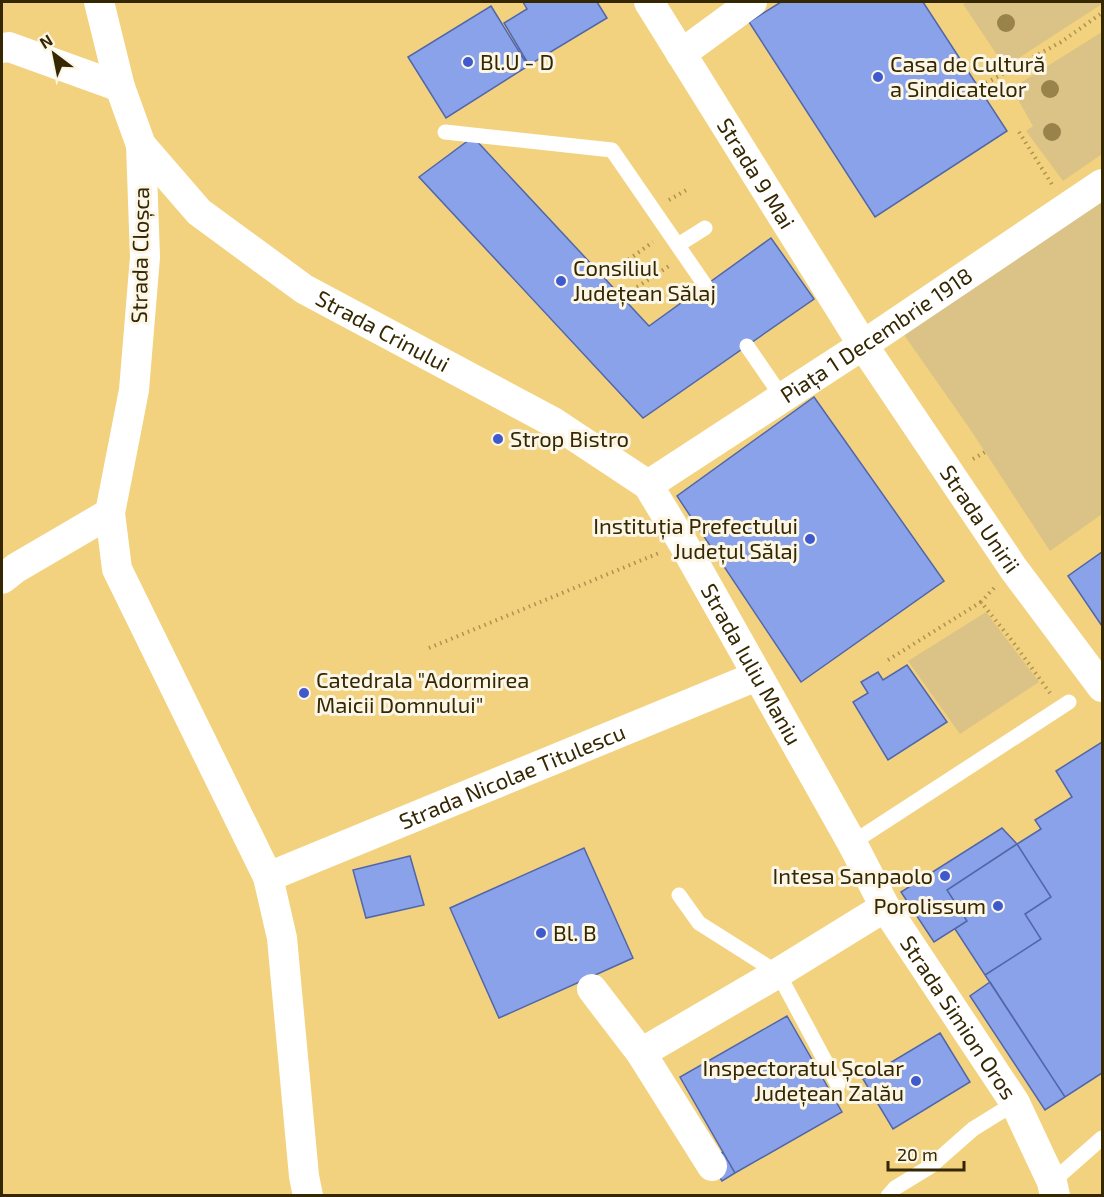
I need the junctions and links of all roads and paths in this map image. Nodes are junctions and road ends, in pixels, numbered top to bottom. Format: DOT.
graph roads {
  1 [pos="99,2"];
  2 [pos="649,2"];
  3 [pos="752,2"];
  4 [pos="1102,13"];
  5 [pos="2,48"];
  6 [pos="681,54"];
  7 [pos="987,83"];
  8 [pos="120,87"];
  9 [pos="445,132"];
  10 [pos="1019,132"];
  11 [pos="141,145"];
  12 [pos="1102,184"];
  13 [pos="1066,207"];
  14 [pos="705,228"];
  15 [pos="668,231"];
  16 [pos="681,251"];
  17 [pos="604,277"];
  18 [pos="705,285"];
  19 [pos="622,297"];
  20 [pos="862,345"];
  21 [pos="747,346"];
  22 [pos="782,397"];
  23 [pos="648,485"];
  24 [pos="110,513"];
  25 [pos="683,543"];
  26 [pos="1013,568"];
  27 [pos="2,579"];
  28 [pos="981,602"];
  29 [pos="429,648"];
  30 [pos="888,660"];
  31 [pos="757,676"];
  32 [pos="1102,687"];
  33 [pos="1065,705"];
  34 [pos="852,843"];
  35 [pos="268,877"];
  36 [pos="679,895"];
  37 [pos="885,907"];
  38 [pos="778,973"];
  39 [pos="592,989"];
  40 [pos="641,1053"];
  41 [pos="838,1085"];
  42 [pos="1015,1103"];
  43 [pos="1102,1138"];
  44 [pos="712,1166"];
  45 [pos="1053,1189"];
  46 [pos="308,1196"];
  47 [pos="888,1196"];
  1 -- 8 [label="street, Strada Cloșca"];
  2 -- 6 [label="street, Strada 9 Mai"];
  3 -- 6 [label="street"];
  4 -- 7 [label="path"];
  5 -- 8 [label="street"];
  6 -- 20 [label="street, Strada 9 Mai"];
  8 -- 11 [label="street, Strada Cloșca"];
  9 -- 15 [label="lane"];
  10 -- 13 [label="path"];
  11 -- 23 [label="street, Strada Crinului"];
  11 -- 24 [label="street, Strada Cloșca"];
  12 -- 13 [label="street, Piața 1 Decembrie 1918"];
  13 -- 20 [label="street, Piața 1 Decembrie 1918"];
  14 -- 16 [label="lane"];
  15 -- 16 [label="lane"];
  15 -- 17 [label="path"];
  16 -- 18 [label="lane"];
  16 -- 19 [label="path"];
  20 -- 22 [label="street, Piața 1 Decembrie 1918"];
  20 -- 26 [label="street, Strada Unirii"];
  21 -- 22 [label="lane"];
  22 -- 23 [label="street, Piața 1 Decembrie 1918"];
  23 -- 25 [label="street, Strada Iuliu Maniu"];
  24 -- 27 [label="street"];
  24 -- 35 [label="street"];
  25 -- 29 [label="path"];
  25 -- 31 [label="street, Strada Iuliu Maniu"];
  26 -- 28 [label="path"];
  26 -- 32 [label="street, Strada Unirii"];
  28 -- 30 [label="path"];
  28 -- 33 [label="path"];
  31 -- 34 [label="street, Strada Iuliu Maniu"];
  31 -- 35 [label="street, Strada Nicolae Titulescu"];
  33 -- 34 [label="lane"];
  34 -- 37 [label="street, Strada Simion Oros"];
  35 -- 46 [label="street"];
  36 -- 38 [label="lane"];
  37 -- 38 [label="street"];
  37 -- 42 [label="street, Strada Simion Oros"];
  38 -- 40 [label="street"];
  38 -- 41 [label="lane"];
  39 -- 40 [label="street"];
  40 -- 44 [label="street"];
  42 -- 45 [label="street, Strada Simion Oros"];
  42 -- 47 [label="lane"];
  43 -- 45 [label="lane"];
}
